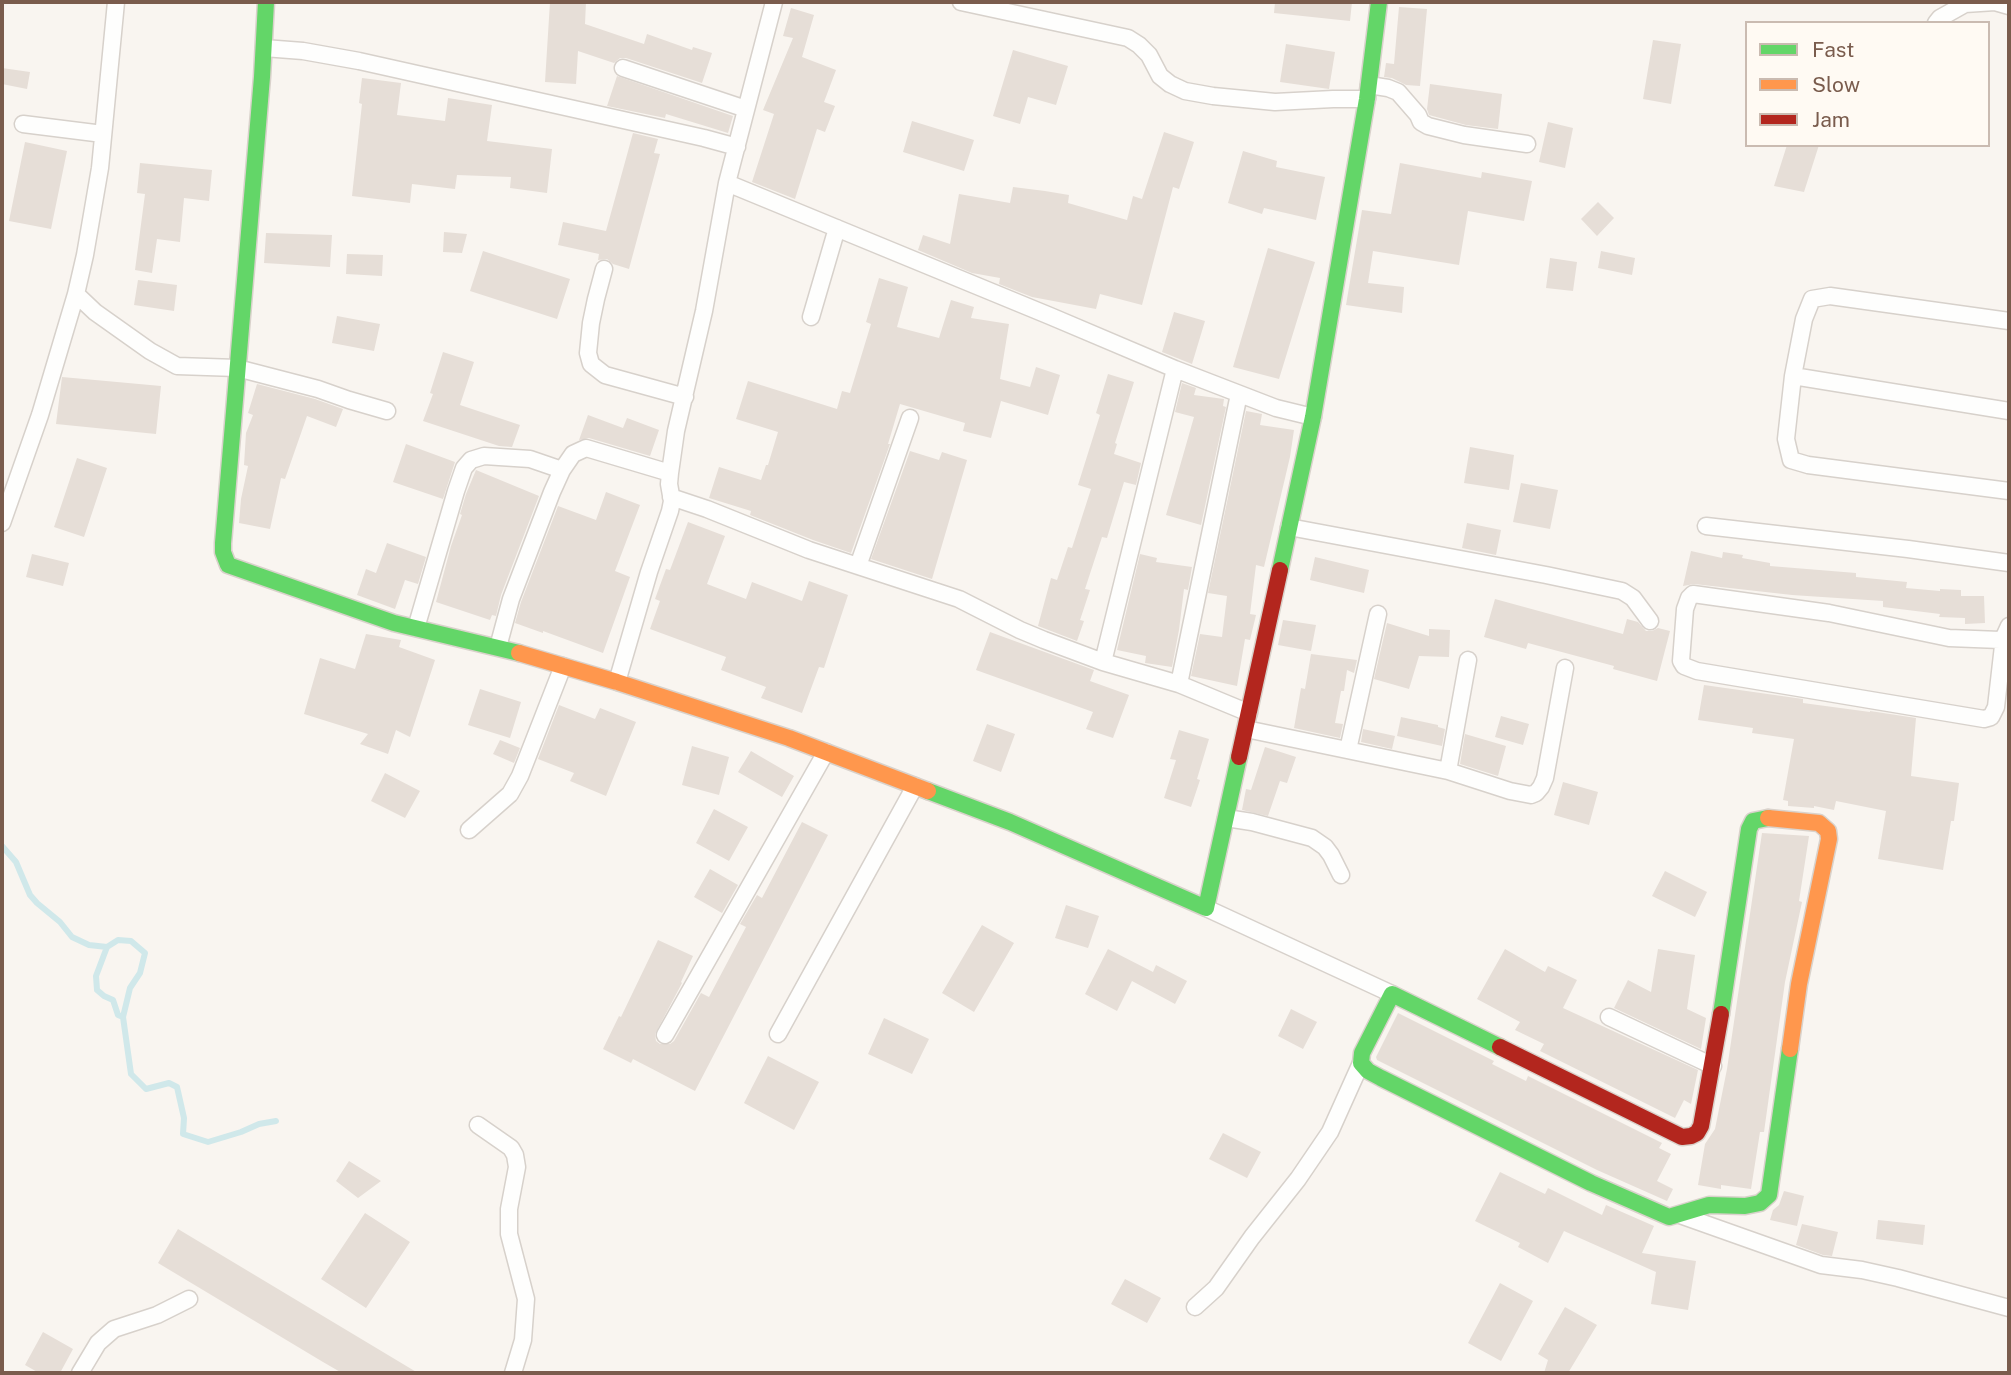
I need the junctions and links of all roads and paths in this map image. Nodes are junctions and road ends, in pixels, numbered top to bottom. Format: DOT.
graph roads {
  1 [pos="116,2"];
  2 [pos="266,2"];
  3 [pos="774,2"];
  4 [pos="961,2"];
  5 [pos="1379,2"];
  6 [pos="2009,6"];
  7 [pos="1938,21"];
  8 [pos="264,48"];
  9 [pos="623,68"];
  10 [pos="1368,92"];
  11 [pos="746,109"];
  12 [pos="23,124"];
  13 [pos="103,134"];
  14 [pos="1527,144"];
  15 [pos="737,147"];
  16 [pos="727,183"];
  17 [pos="837,228"];
  18 [pos="604,269"];
  19 [pos="76,294"];
  20 [pos="811,317"];
  21 [pos="2009,321"];
  22 [pos="237,368"];
  23 [pos="1175,369"];
  24 [pos="1793,376"];
  25 [pos="1239,394"];
  26 [pos="685,397"];
  27 [pos="387,411"];
  28 [pos="2009,411"];
  29 [pos="1313,417"];
  30 [pos="910,418"];
  31 [pos="562,470"];
  32 [pos="670,473"];
  33 [pos="9,480"];
  34 [pos="2009,491"];
  35 [pos="671,497"];
  36 [pos="2,523"];
  37 [pos="1706,526"];
  38 [pos="1289,527"];
  39 [pos="2009,563"];
  40 [pos="858,566"];
  41 [pos="1378,614"];
  42 [pos="1650,621"];
  43 [pos="416,628"];
  44 [pos="2006,631"];
  45 [pos="498,647"];
  46 [pos="1468,660"];
  47 [pos="1103,662"];
  48 [pos="563,666"];
  49 [pos="1565,668"];
  50 [pos="617,682"];
  51 [pos="1179,684"];
  52 [pos="1249,712"];
  53 [pos="1246,729"];
  54 [pos="1348,750"];
  55 [pos="826,752"];
  56 [pos="1448,771"];
  57 [pos="915,786"];
  58 [pos="1226,818"];
  59 [pos="469,830"];
  60 [pos="1341,875"];
  61 [pos="1206,908"];
  62 [pos="1392,994"];
  63 [pos="1609,1017"];
  64 [pos="778,1034"];
  65 [pos="665,1035"];
  66 [pos="1361,1063"];
  67 [pos="1713,1066"];
  68 [pos="478,1125"];
  69 [pos="1679,1215"];
  70 [pos="189,1299"];
  71 [pos="1195,1307"];
  72 [pos="2009,1308"];
  73 [pos="80,1373"];
  74 [pos="513,1373"];
  1 -- 13 [label="street"];
  2 -- 8 [label="street"];
  3 -- 11 [label="street"];
  4 -- 10 [label="street"];
  5 -- 10 [label="street"];
  6 -- 7 [label="street"];
  8 -- 15 [label="street"];
  8 -- 22 [label="street"];
  9 -- 11 [label="street"];
  10 -- 14 [label="street"];
  10 -- 29 [label="street"];
  11 -- 15 [label="street"];
  12 -- 13 [label="street"];
  13 -- 19 [label="street"];
  15 -- 16 [label="street"];
  16 -- 17 [label="street"];
  16 -- 26 [label="street"];
  17 -- 20 [label="street"];
  17 -- 23 [label="street"];
  18 -- 26 [label="street"];
  19 -- 22 [label="street"];
  19 -- 33 [label="street"];
  21 -- 24 [label="street"];
  22 -- 27 [label="street"];
  22 -- 43 [label="street"];
  23 -- 25 [label="street"];
  23 -- 47 [label="street"];
  24 -- 28 [label="street"];
  24 -- 34 [label="street"];
  25 -- 29 [label="street"];
  25 -- 51 [label="street"];
  26 -- 32 [label="street"];
  29 -- 38 [label="street"];
  30 -- 40 [label="street"];
  31 -- 32 [label="street"];
  31 -- 43 [label="street"];
  31 -- 45 [label="street"];
  32 -- 35 [label="street"];
  33 -- 36 [label="street"];
  35 -- 40 [label="street"];
  35 -- 50 [label="street"];
  37 -- 39 [label="street"];
  38 -- 42 [label="street"];
  38 -- 52 [label="street"];
  40 -- 47 [label="street"];
  41 -- 54 [label="street"];
  43 -- 45 [label="street"];
  44 -- 44 [label="street"];
  45 -- 48 [label="street"];
  46 -- 56 [label="street"];
  47 -- 51 [label="street"];
  48 -- 50 [label="street"];
  48 -- 59 [label="street"];
  49 -- 56 [label="street"];
  50 -- 55 [label="street"];
  51 -- 52 [label="street"];
  52 -- 53 [label="street"];
  53 -- 54 [label="street"];
  53 -- 58 [label="street"];
  54 -- 56 [label="street"];
  55 -- 57 [label="street"];
  55 -- 65 [label="street"];
  57 -- 61 [label="street"];
  57 -- 64 [label="street"];
  58 -- 60 [label="street"];
  58 -- 61 [label="street"];
  61 -- 62 [label="street"];
  62 -- 66 [label="street"];
  62 -- 67 [label="street"];
  63 -- 67 [label="street"];
  66 -- 69 [label="street"];
  66 -- 71 [label="street"];
  67 -- 69 [label="street"];
  68 -- 74 [label="street"];
  69 -- 72 [label="street"];
  70 -- 73 [label="street"];
}
